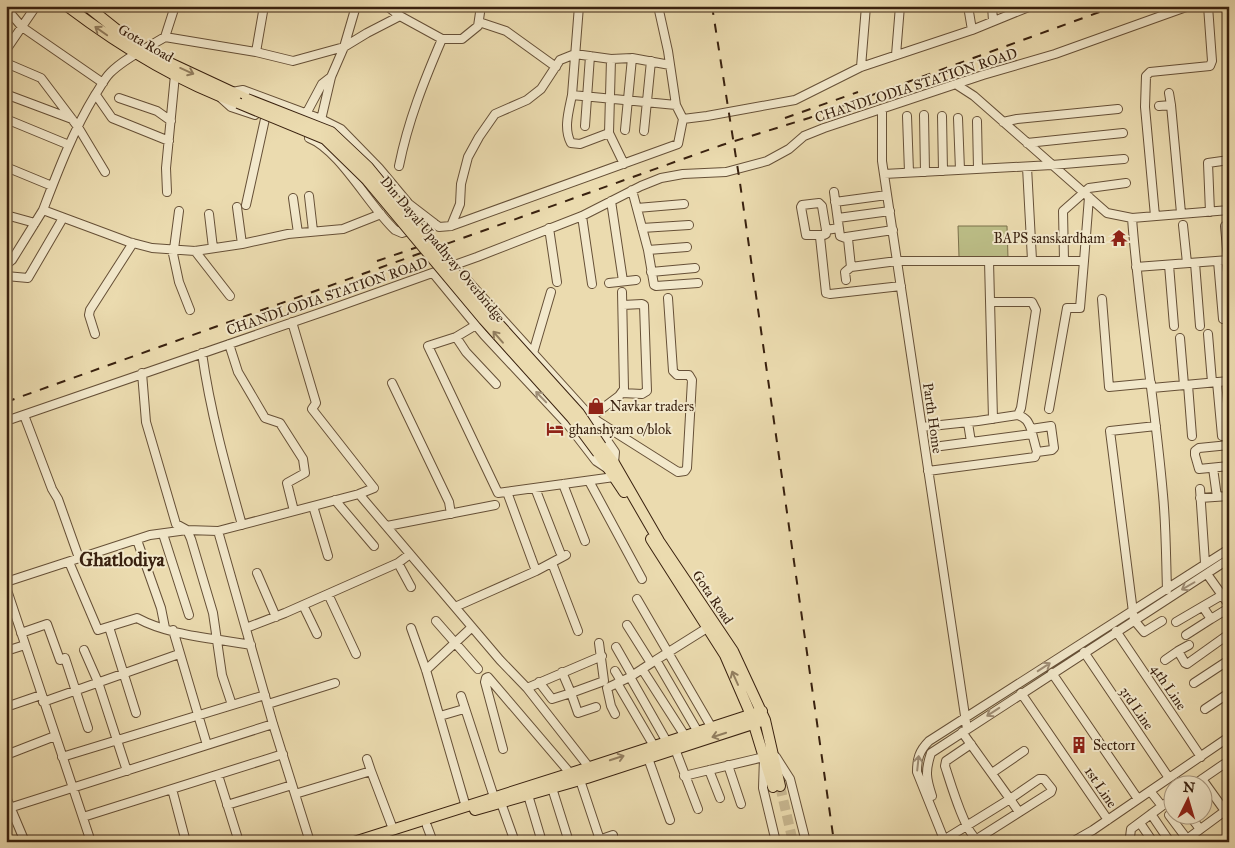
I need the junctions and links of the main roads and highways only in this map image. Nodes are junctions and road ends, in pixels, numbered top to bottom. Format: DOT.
graph roads {
  1 [pos="67,6"];
  2 [pos="87,6"];
  3 [pos="139,52"];
  4 [pos="232,92"];
  5 [pos="217,96"];
  6 [pos="243,101"];
  7 [pos="612,470"];
  8 [pos="764,715"];
  9 [pos="753,719"];
  10 [pos="671,746"];
  11 [pos="769,755"];
  12 [pos="592,771"];
  13 [pos="776,787"];
  14 [pos="497,798"];
  15 [pos="354,842"];
  16 [pos="375,842"];
  3 -- 1 [label="main road, Gota Road, one-way"];
  2 -- 3 [label="main road, Gota Road"];
  3 -- 4 [label="main road, Gota Road, one-way"];
  3 -- 5 [label="main road, Gota Road"];
  4 -- 6 [label="main road, Din Dayal Upadhyay Overbridge"];
  5 -- 6 [label="main road, Din Dayal Upadhyay Overbridge"];
  6 -- 7 [label="main road, Din Dayal Upadhyay Overbridge, bridge"];
  7 -- 8 [label="main road, Gota Road"];
  9 -- 7 [label="main road, Gota Road, one-way"];
  8 -- 9 [label="main road"];
  8 -- 11 [label="main road, Gota Road"];
  9 -- 10 [label="main road, one-way"];
  9 -- 10 [label="main road"];
  9 -- 11 [label="main road, Gota Road"];
  10 -- 12 [label="main road"];
  12 -- 10 [label="main road, one-way"];
  11 -- 13 [label="main road"];
  12 -- 14 [label="main road"];
  12 -- 14 [label="main road"];
  14 -- 15 [label="main road"];
  14 -- 16 [label="main road"];
}
